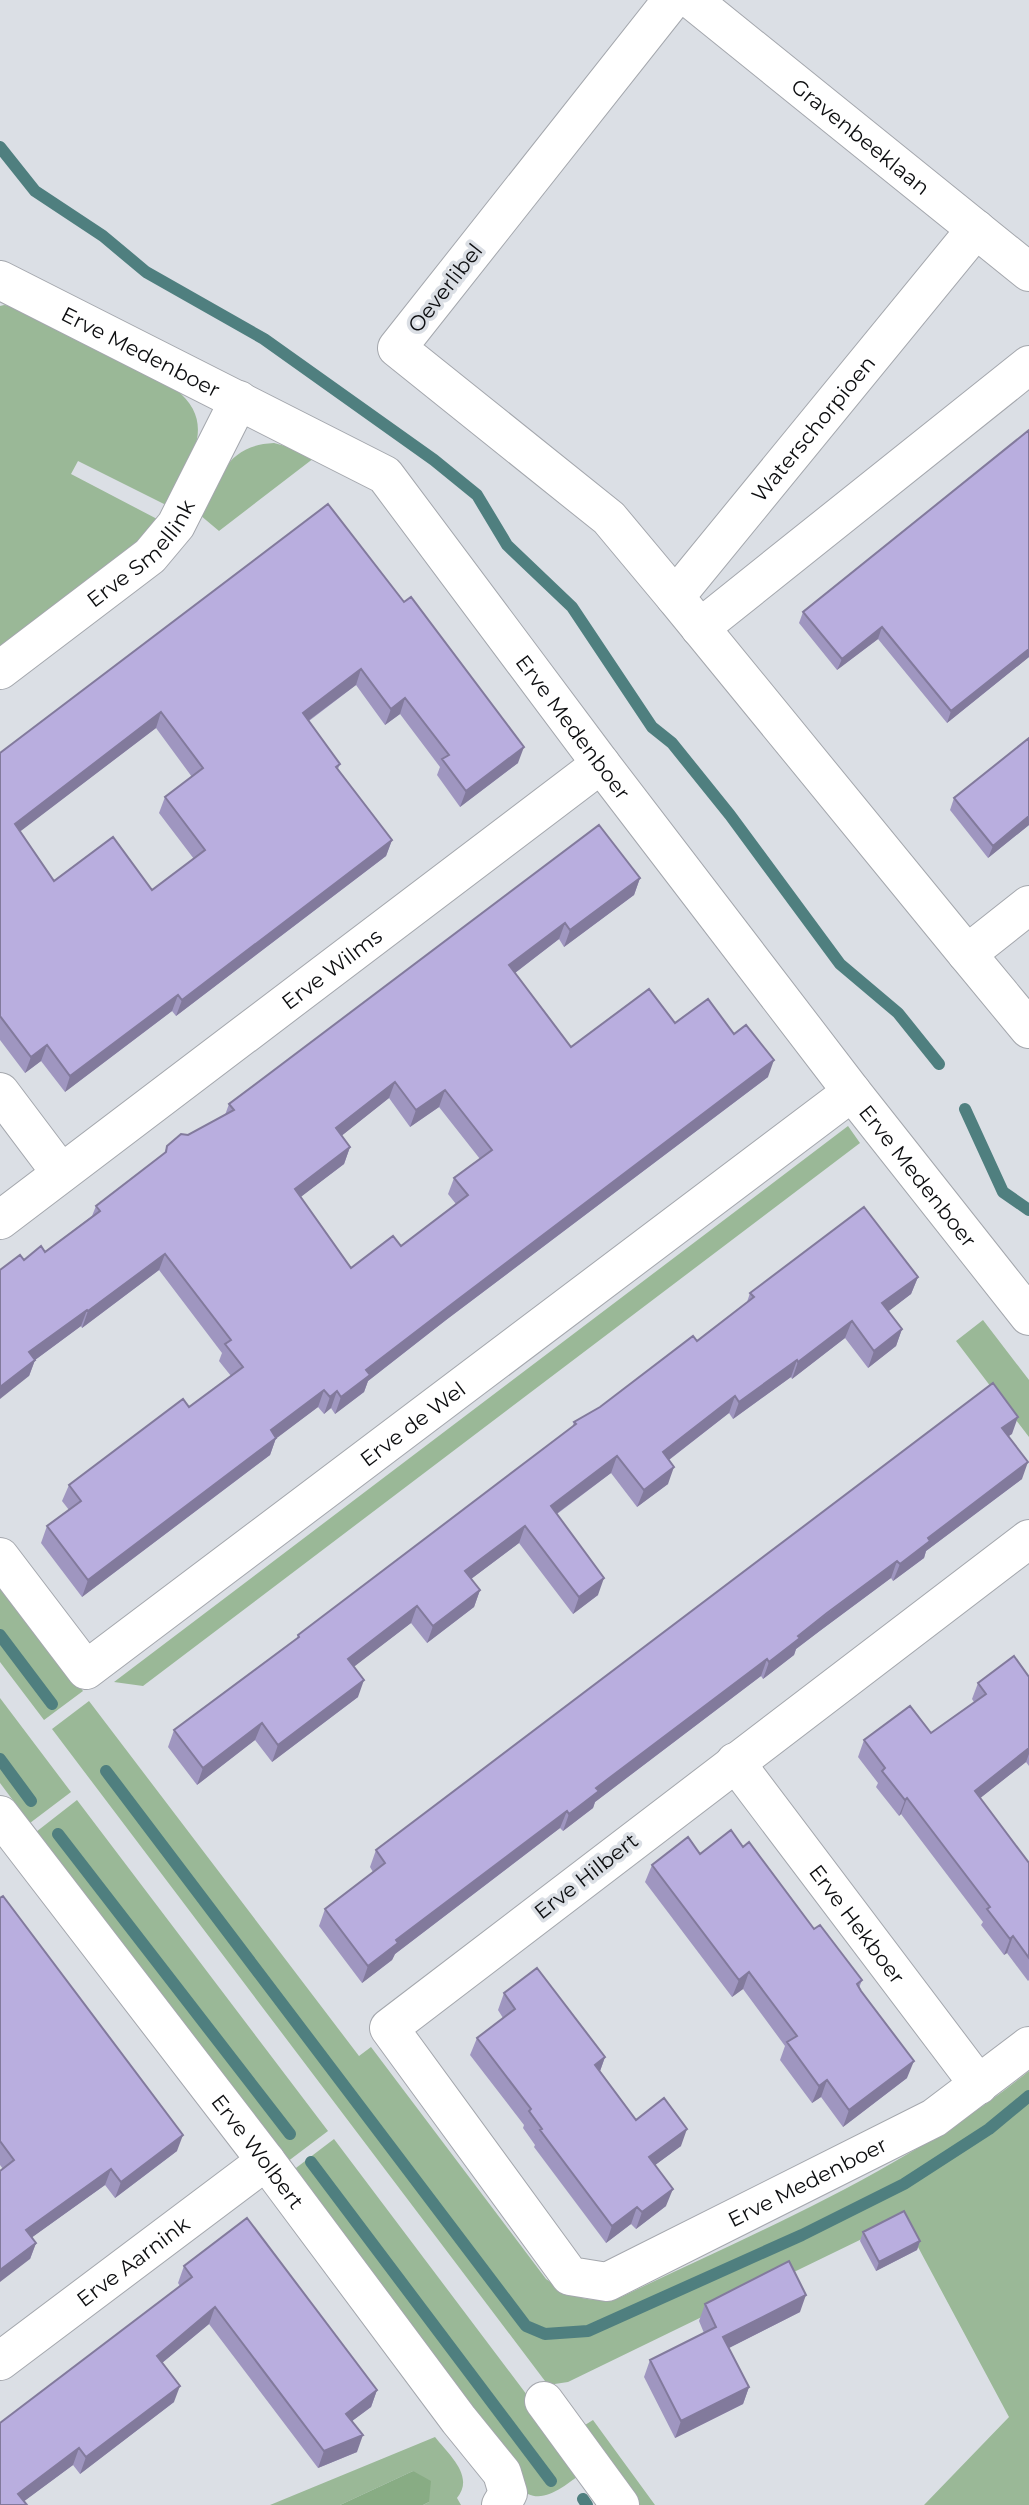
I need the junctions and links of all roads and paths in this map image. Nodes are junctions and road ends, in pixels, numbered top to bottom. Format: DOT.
graph roads {
  1 [pos="673,0"];
  2 [pos="692,0"];
  3 [pos="976,229"];
  4 [pos="1029,272"];
  5 [pos="0,281"];
  6 [pos="1029,365"];
  7 [pos="239,400"];
  8 [pos="675,597"];
  9 [pos="700,628"];
  10 [pos="0,670"];
  11 [pos="601,764"];
  12 [pos="1029,905"];
  13 [pos="967,954"];
  14 [pos="1029,1029"];
  15 [pos="0,1092"];
  16 [pos="852,1092"];
  17 [pos="61,1173"];
  18 [pos="0,1220"];
  19 [pos="1029,1317"];
  20 [pos="1029,1539"];
  21 [pos="0,1557"];
  22 [pos="736,1762"];
  23 [pos="5,1831"];
  24 [pos="1029,2046"];
  25 [pos="979,2085"];
  26 [pos="266,2161"];
  27 [pos="570,2276"];
  28 [pos="0,2361"];
  29 [pos="544,2401"];
  30 [pos="505,2499"];
  31 [pos="620,2505"];
  1 -- 8 [label="street, Oeverlibel"];
  2 -- 3 [label="street, Gravenbeeklaan"];
  3 -- 4 [label="street, Gravenbeeklaan"];
  3 -- 8 [label="street, Waterschorpioen"];
  5 -- 7 [label="street, Erve Medenboer"];
  6 -- 9 [label="street"];
  7 -- 10 [label="street, Erve Smellink"];
  7 -- 11 [label="street, Erve Medenboer"];
  8 -- 9 [label="street"];
  9 -- 13 [label="street"];
  11 -- 16 [label="street, Erve Medenboer"];
  11 -- 17 [label="street, Erve Wilms"];
  12 -- 13 [label="street"];
  13 -- 14 [label="street"];
  15 -- 17 [label="street"];
  16 -- 19 [label="street, Erve Medenboer"];
  16 -- 21 [label="street, Erve de Wel"];
  17 -- 18 [label="street, Erve Wilms"];
  20 -- 22 [label="street, Erve Hilbert"];
  22 -- 25 [label="street, Erve Hekboer"];
  22 -- 27 [label="street, Erve Hilbert"];
  23 -- 26 [label="street, Erve Wolbert"];
  24 -- 25 [label="street, Erve Medenboer"];
  25 -- 27 [label="street, Erve Medenboer"];
  26 -- 28 [label="street, Erve Aarnink"];
  26 -- 30 [label="street, Erve Wolbert"];
  29 -- 31 [label="street"];
}
